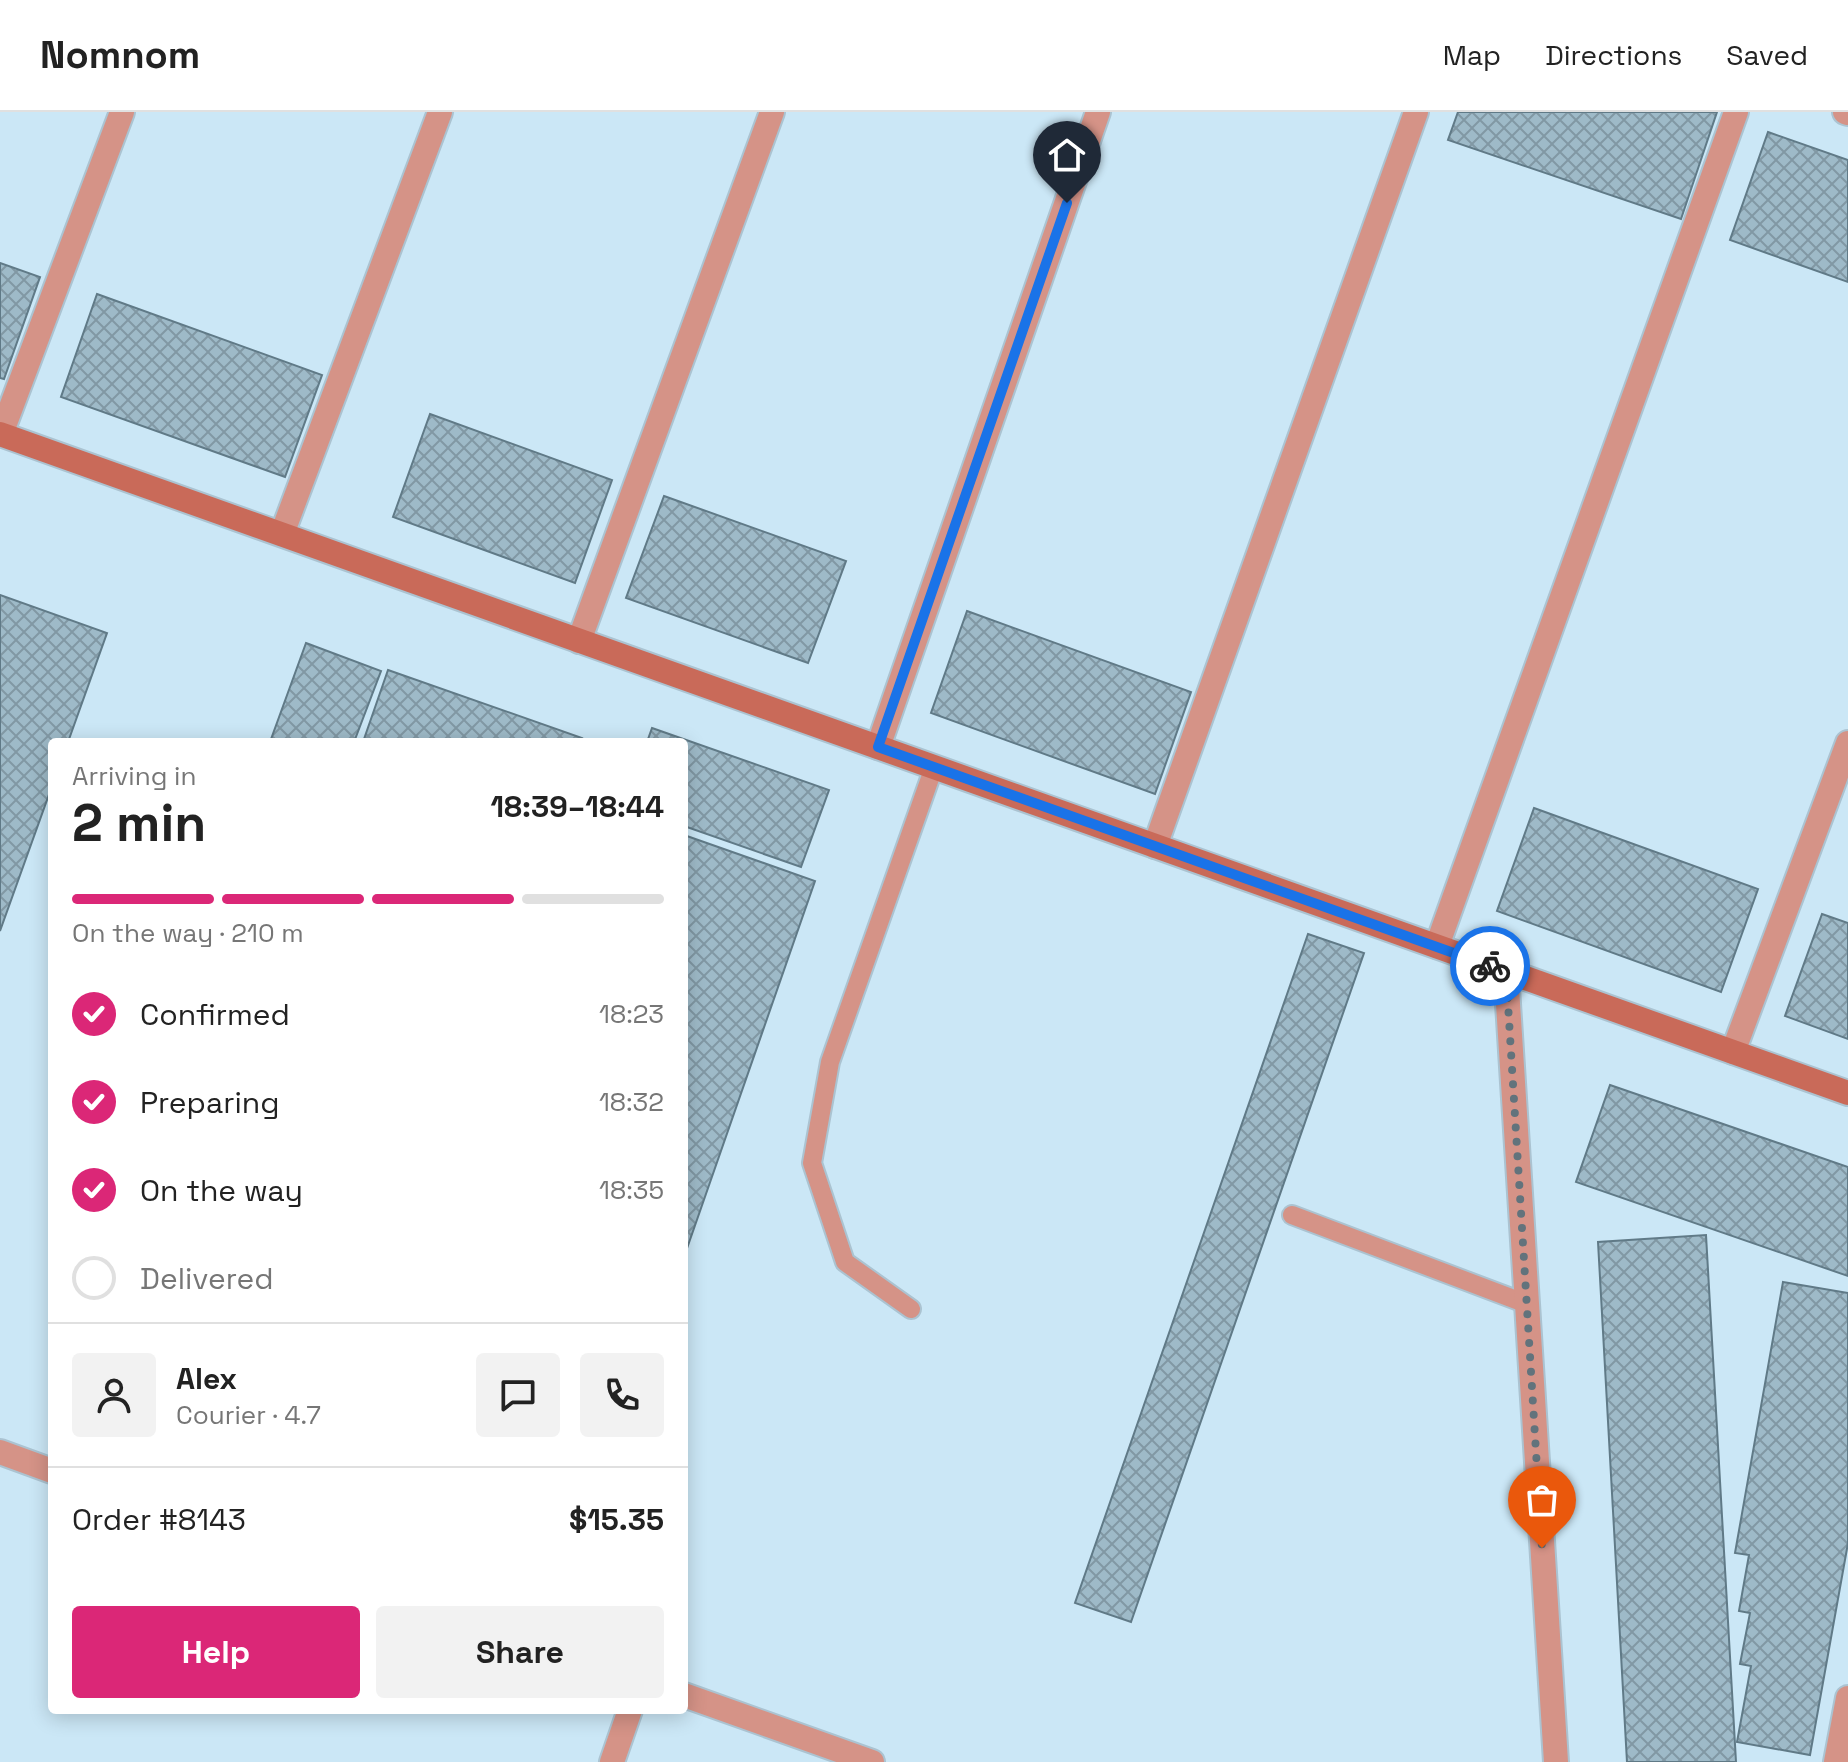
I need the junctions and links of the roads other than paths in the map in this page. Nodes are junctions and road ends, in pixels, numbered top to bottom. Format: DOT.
graph roads {
  1 [pos="122,112"];
  2 [pos="440,112"];
  3 [pos="772,112"];
  4 [pos="1098,112"];
  5 [pos="1416,112"];
  6 [pos="1736,112"];
  7 [pos="0,434"];
  8 [pos="282,534"];
  9 [pos="579,641"];
  10 [pos="1848,743"];
  11 [pos="878,747"];
  12 [pos="934,767"];
  13 [pos="1155,846"];
  14 [pos="1437,946"];
  15 [pos="1506,972"];
  16 [pos="1733,1052"];
  17 [pos="1848,1093"];
  18 [pos="1292,1215"];
  19 [pos="1527,1304"];
  20 [pos="911,1309"];
  21 [pos="0,1452"];
  22 [pos="48,1470"];
  23 [pos="688,1696"];
  24 [pos="1848,1698"];
  25 [pos="629,1714"];
  26 [pos="612,1762"];
  27 [pos="872,1762"];
  28 [pos="1556,1762"];
  29 [pos="1836,1762"];
  1 -- 7 [label="street"];
  2 -- 8 [label="street"];
  3 -- 9 [label="street"];
  4 -- 11 [label="street"];
  5 -- 13 [label="street"];
  6 -- 14 [label="street"];
  7 -- 8 [label="street"];
  8 -- 9 [label="street"];
  9 -- 11 [label="street"];
  10 -- 16 [label="street"];
  11 -- 12 [label="street"];
  12 -- 13 [label="street"];
  12 -- 20 [label="lane"];
  13 -- 14 [label="street"];
  14 -- 15 [label="street"];
  15 -- 16 [label="street"];
  15 -- 19 [label="street"];
  16 -- 17 [label="street"];
  18 -- 19 [label="lane"];
  19 -- 28 [label="street"];
  21 -- 22 [label="street"];
  23 -- 27 [label="street"];
  24 -- 29 [label="street"];
  25 -- 26 [label="street"];
}
